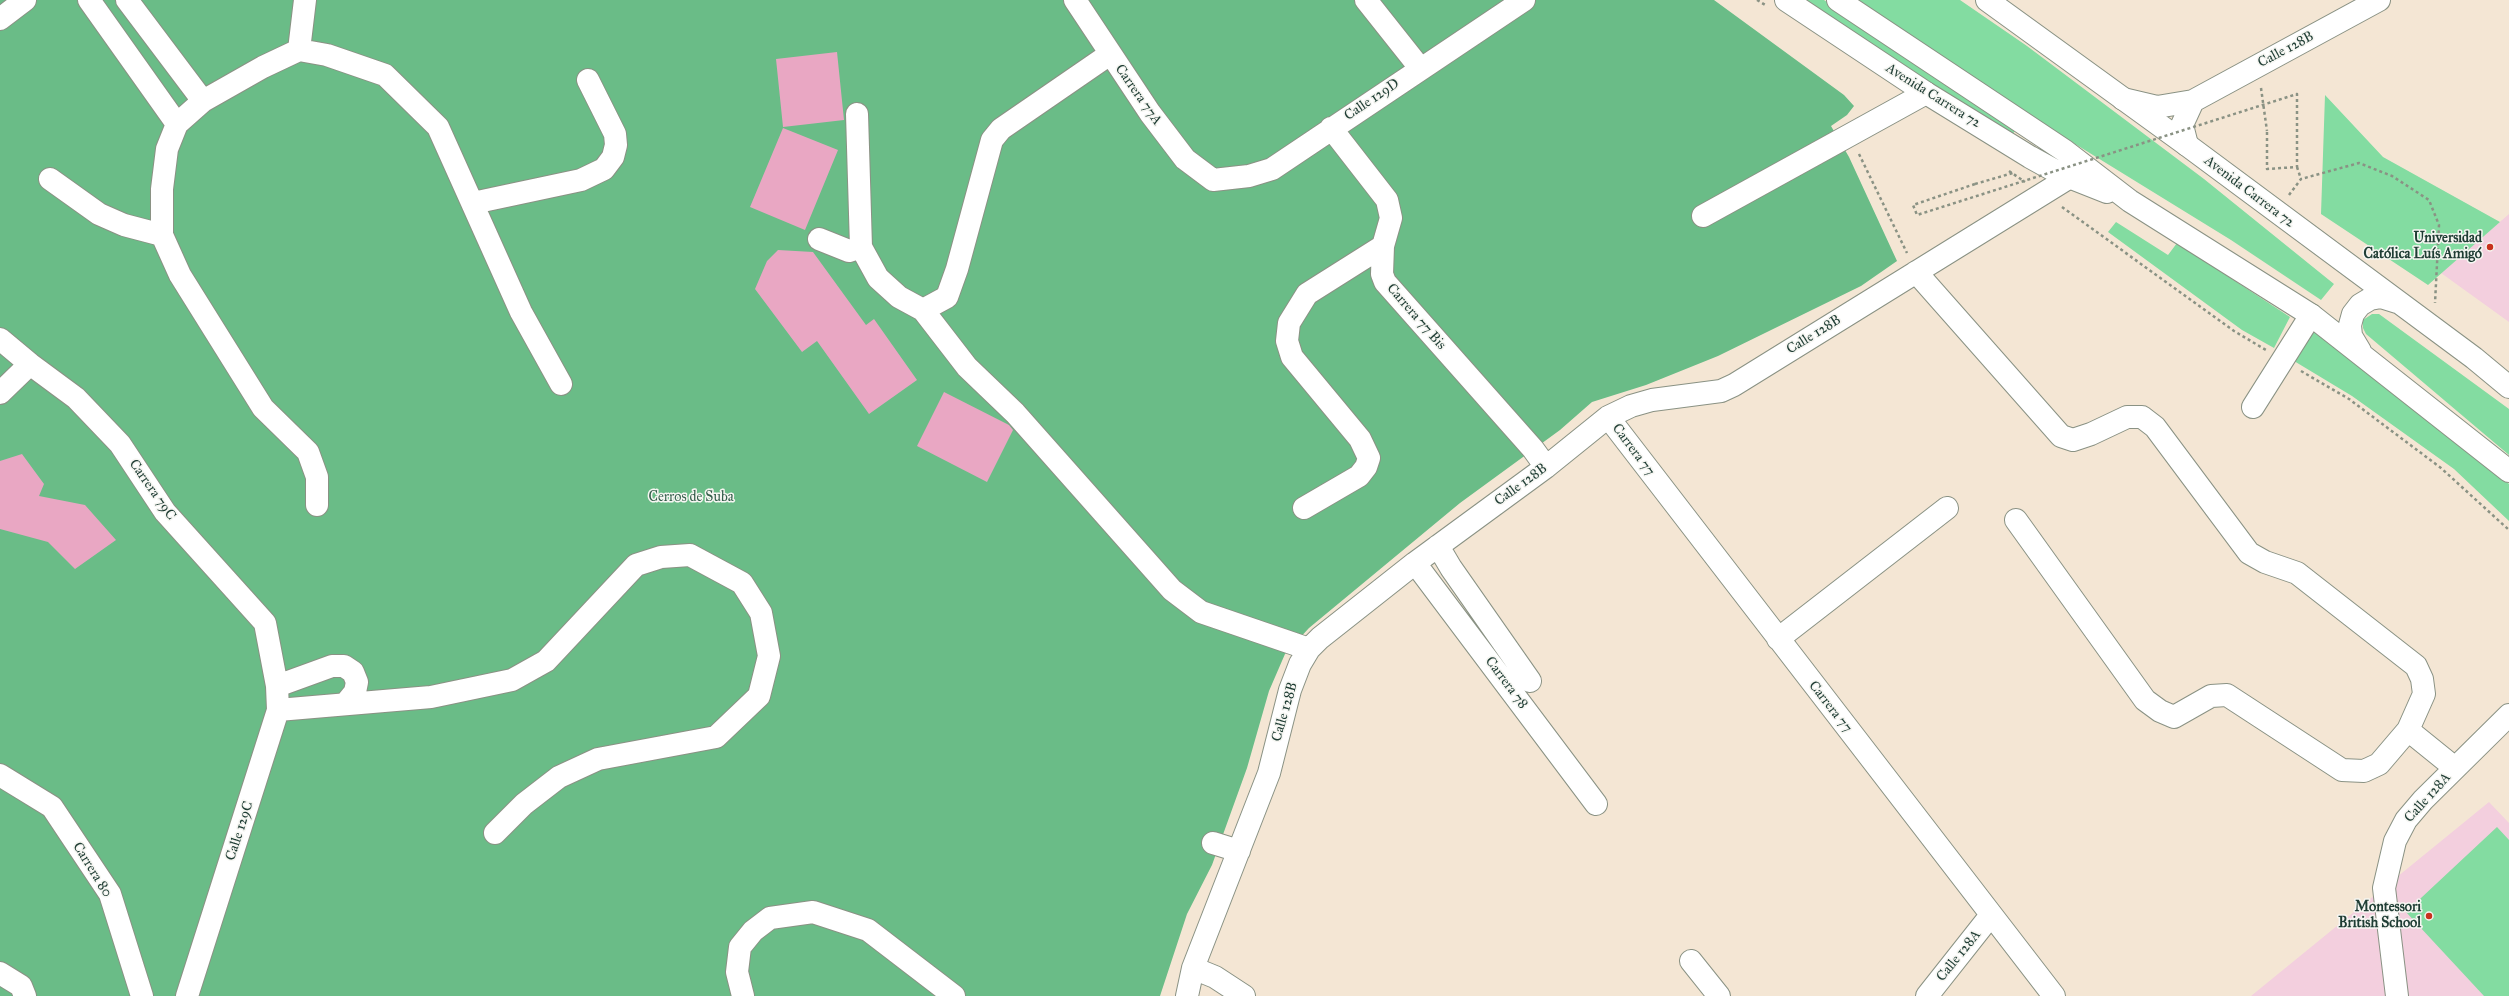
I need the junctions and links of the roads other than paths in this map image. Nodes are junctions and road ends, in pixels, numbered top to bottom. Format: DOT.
graph roads {
  1 [pos="25,0"];
  2 [pos="89,0"];
  3 [pos="128,0"];
  4 [pos="305,0"];
  5 [pos="1075,0"];
  6 [pos="1366,0"];
  7 [pos="1524,0"];
  8 [pos="1838,0"];
  9 [pos="1987,0"];
  10 [pos="2379,0"];
  11 [pos="1778,4"];
  12 [pos="0,19"];
  13 [pos="299,50"];
  14 [pos="1110,54"];
  15 [pos="1420,68"];
  16 [pos="588,80"];
  17 [pos="1926,93"];
  18 [pos="2123,99"];
  19 [pos="203,100"];
  20 [pos="2193,101"];
  21 [pos="857,114"];
  22 [pos="177,124"];
  23 [pos="1331,128"];
  24 [pos="2187,145"];
  25 [pos="2070,177"];
  26 [pos="50,179"];
  27 [pos="1213,180"];
  28 [pos="2130,201"];
  29 [pos="473,203"];
  30 [pos="1703,216"];
  31 [pos="162,235"];
  32 [pos="819,239"];
  33 [pos="1383,246"];
  34 [pos="862,247"];
  35 [pos="1916,272"];
  36 [pos="2400,304"];
  37 [pos="923,310"];
  38 [pos="2311,315"];
  39 [pos="0,339"];
  40 [pos="2362,353"];
  41 [pos="30,364"];
  42 [pos="561,384"];
  43 [pos="2509,387"];
  44 [pos="0,393"];
  45 [pos="2253,407"];
  46 [pos="1608,417"];
  47 [pos="1546,467"];
  48 [pos="2509,471"];
  49 [pos="317,505"];
  50 [pos="1304,508"];
  51 [pos="1947,508"];
  52 [pos="2016,520"];
  53 [pos="1438,546"];
  54 [pos="1415,563"];
  55 [pos="1778,639"];
  56 [pos="1309,649"];
  57 [pos="272,664"];
  58 [pos="1530,681"];
  59 [pos="277,686"];
  60 [pos="346,702"];
  61 [pos="278,710"];
  62 [pos="2509,715"];
  63 [pos="2408,730"];
  64 [pos="2455,768"];
  65 [pos="0,775"];
  66 [pos="1596,804"];
  67 [pos="495,833"];
  68 [pos="1213,843"];
  69 [pos="1238,851"];
  70 [pos="1991,915"];
  71 [pos="1691,961"];
  72 [pos="1193,968"];
  73 [pos="0,972"];
  74 [pos="25,996"];
  75 [pos="142,996"];
  76 [pos="187,996"];
  77 [pos="743,996"];
  78 [pos="954,996"];
  79 [pos="1187,996"];
  80 [pos="1244,996"];
  81 [pos="1719,996"];
  82 [pos="1927,996"];
  83 [pos="2054,996"];
  84 [pos="2397,996"];
  1 -- 12 [label="main road"];
  2 -- 22 [label="main road"];
  3 -- 19 [label="main road"];
  4 -- 13 [label="main road"];
  5 -- 14 [label="main road, Carrera 77A"];
  6 -- 15 [label="main road"];
  7 -- 15 [label="main road, Calle 129D"];
  8 -- 28 [label="main road, Avenida Carrera 72"];
  9 -- 18 [label="main road, Avenida Carrera 72"];
  10 -- 20 [label="main road, Calle 128B"];
  11 -- 17 [label="main road, Avenida Carrera 72"];
  13 -- 19 [label="main road"];
  13 -- 29 [label="main road"];
  14 -- 27 [label="main road, Carrera 77A"];
  14 -- 37 [label="main road"];
  15 -- 23 [label="main road, Calle 129D"];
  16 -- 29 [label="main road"];
  17 -- 25 [label="main road, Avenida Carrera 72"];
  17 -- 30 [label="main road"];
  18 -- 20 [label="main road, Calle 128B"];
  18 -- 24 [label="main road, Avenida Carrera 72"];
  19 -- 22 [label="main road"];
  20 -- 24 [label="main road"];
  21 -- 34 [label="main road"];
  22 -- 31 [label="main road"];
  23 -- 27 [label="main road, Calle 129D"];
  23 -- 33 [label="main road, Carrera 77 Bis"];
  24 -- 36 [label="main road, Avenida Carrera 72"];
  25 -- 28 [label="main road, Avenida Carrera 72"];
  25 -- 35 [label="main road, Calle 128B"];
  26 -- 31 [label="main road"];
  28 -- 38 [label="main road, Avenida Carrera 72"];
  29 -- 42 [label="main road"];
  31 -- 49 [label="main road"];
  32 -- 34 [label="main road"];
  33 -- 47 [label="main road, Carrera 77 Bis"];
  33 -- 50 [label="main road"];
  34 -- 37 [label="main road"];
  35 -- 46 [label="main road, Calle 128B"];
  35 -- 63 [label="main road"];
  36 -- 40 [label="main road"];
  36 -- 43 [label="main road, Avenida Carrera 72"];
  37 -- 56 [label="main road"];
  38 -- 40 [label="main road, Avenida Carrera 72"];
  38 -- 45 [label="main road"];
  39 -- 41 [label="main road, Carrera 79C"];
  40 -- 48 [label="main road, Avenida Carrera 72"];
  41 -- 44 [label="main road"];
  41 -- 57 [label="main road, Carrera 79C"];
  46 -- 47 [label="main road, Calle 128B"];
  46 -- 55 [label="main road, Carrera 77"];
  47 -- 53 [label="main road, Calle 128B"];
  51 -- 55 [label="main road"];
  52 -- 63 [label="main road"];
  53 -- 54 [label="main road, Calle 128B"];
  53 -- 58 [label="main road"];
  54 -- 56 [label="main road, Calle 128B"];
  54 -- 66 [label="main road, Carrera 78"];
  55 -- 70 [label="main road, Carrera 77"];
  56 -- 69 [label="main road, Calle 128B"];
  57 -- 59 [label="main road, Calle 129C"];
  59 -- 60 [label="main road"];
  59 -- 61 [label="main road, Calle 129C"];
  60 -- 61 [label="main road"];
  60 -- 67 [label="main road"];
  61 -- 76 [label="main road, Calle 129C"];
  62 -- 64 [label="main road, Calle 128A"];
  63 -- 64 [label="main road"];
  64 -- 84 [label="main road, Calle 128A"];
  65 -- 75 [label="main road, Carrera 80"];
  68 -- 69 [label="main road"];
  69 -- 72 [label="main road, Calle 128B"];
  70 -- 82 [label="main road, Calle 128A"];
  70 -- 83 [label="main road, Carrera 77"];
  71 -- 81 [label="main road"];
  72 -- 79 [label="main road, Calle 128B"];
  72 -- 80 [label="main road"];
  73 -- 74 [label="main road"];
  77 -- 78 [label="main road"];
}
